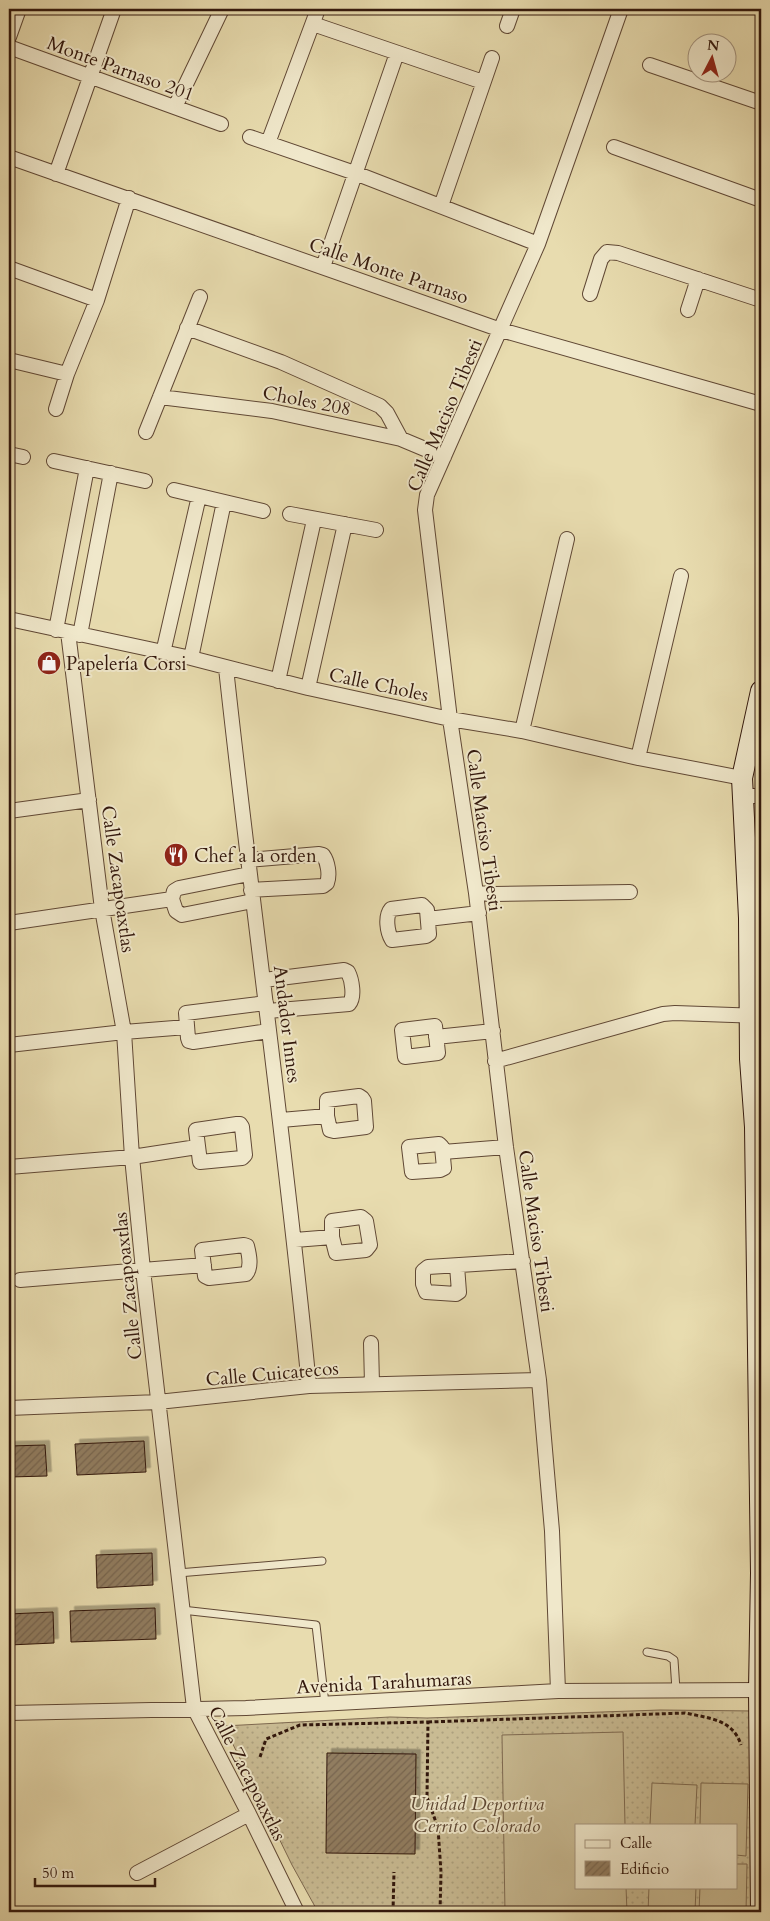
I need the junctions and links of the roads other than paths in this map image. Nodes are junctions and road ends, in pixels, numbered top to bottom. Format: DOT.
graph roads {
  1 [pos="19,9"];
  2 [pos="114,9"];
  3 [pos="222,9"];
  4 [pos="318,9"];
  5 [pos="513,9"];
  6 [pos="621,9"];
  7 [pos="314,24"];
  8 [pos="507,26"];
  9 [pos="9,37"];
  10 [pos="9,47"];
  11 [pos="397,53"];
  12 [pos="492,58"];
  13 [pos="650,65"];
  14 [pos="90,76"];
  15 [pos="483,82"];
  16 [pos="761,103"];
  17 [pos="175,107"];
  18 [pos="221,124"];
  19 [pos="250,137"];
  20 [pos="268,143"];
  21 [pos="614,147"];
  22 [pos="9,157"];
  23 [pos="355,173"];
  24 [pos="56,174"];
  25 [pos="129,198"];
  26 [pos="761,200"];
  27 [pos="441,206"];
  28 [pos="538,244"];
  29 [pos="323,267"];
  30 [pos="9,268"];
  31 [pos="698,279"];
  32 [pos="590,294"];
  33 [pos="200,297"];
  34 [pos="97,300"];
  35 [pos="761,300"];
  36 [pos="688,310"];
  37 [pos="188,328"];
  38 [pos="501,330"];
  39 [pos="9,360"];
  40 [pos="67,374"];
  41 [pos="160,397"];
  42 [pos="761,404"];
  43 [pos="56,409"];
  44 [pos="146,432"];
  45 [pos="401,439"];
  46 [pos="9,454"];
  47 [pos="23,457"];
  48 [pos="444,457"];
  49 [pos="54,462"];
  50 [pos="87,468"];
  51 [pos="111,473"];
  52 [pos="145,481"];
  53 [pos="174,490"];
  54 [pos="199,496"];
  55 [pos="224,502"];
  56 [pos="263,511"];
  57 [pos="290,514"];
  58 [pos="314,520"];
  59 [pos="345,524"];
  60 [pos="376,530"];
  61 [pos="567,539"];
  62 [pos="681,576"];
  63 [pos="9,619"];
  64 [pos="68,632"];
  65 [pos="163,653"];
  66 [pos="191,658"];
  67 [pos="226,668"];
  68 [pos="278,681"];
  69 [pos="308,688"];
  70 [pos="761,691"];
  71 [pos="450,719"];
  72 [pos="522,731"];
  73 [pos="638,758"];
  74 [pos="749,790"];
  75 [pos="89,800"];
  76 [pos="9,811"];
  77 [pos="248,867"];
  78 [pos="630,892"];
  79 [pos="476,893"];
  80 [pos="252,896"];
  81 [pos="172,899"];
  82 [pos="102,908"];
  83 [pos="479,913"];
  84 [pos="428,918"];
  85 [pos="755,918"];
  86 [pos="9,923"];
  87 [pos="264,980"];
  88 [pos="267,1007"];
  89 [pos="755,1016"];
  90 [pos="187,1027"];
  91 [pos="270,1031"];
  92 [pos="492,1031"];
  93 [pos="124,1032"];
  94 [pos="436,1037"];
  95 [pos="9,1045"];
  96 [pos="495,1061"];
  97 [pos="327,1116"];
  98 [pos="281,1120"];
  99 [pos="758,1127"];
  100 [pos="506,1147"];
  101 [pos="197,1148"];
  102 [pos="443,1152"];
  103 [pos="132,1157"];
  104 [pos="9,1167"];
  105 [pos="758,1167"];
  106 [pos="332,1237"];
  107 [pos="295,1240"];
  108 [pos="523,1261"];
  109 [pos="204,1265"];
  110 [pos="457,1266"];
  111 [pos="143,1270"];
  112 [pos="20,1280"];
  113 [pos="759,1297"];
  114 [pos="371,1343"];
  115 [pos="539,1380"];
  116 [pos="372,1384"];
  117 [pos="309,1386"];
  118 [pos="760,1391"];
  119 [pos="158,1402"];
  120 [pos="9,1408"];
  121 [pos="760,1443"];
  122 [pos="760,1524"];
  123 [pos="322,1561"];
  124 [pos="178,1573"];
  125 [pos="761,1573"];
  126 [pos="182,1610"];
  127 [pos="647,1652"];
  128 [pos="676,1690"];
  129 [pos="760,1690"];
  130 [pos="558,1691"];
  131 [pos="325,1704"];
  132 [pos="194,1708"];
  133 [pos="9,1713"];
  134 [pos="761,1786"];
  135 [pos="249,1814"];
  136 [pos="137,1873"];
  137 [pos="760,1885"];
  138 [pos="297,1912"];
  139 [pos="761,1912"];
  1 -- 9 [label="street"];
  2 -- 14 [label="street"];
  3 -- 17 [label="street"];
  4 -- 7 [label="street"];
  5 -- 8 [label="street"];
  6 -- 28 [label="street, Calle Maciso Tibesti"];
  7 -- 11 [label="street"];
  7 -- 20 [label="street"];
  10 -- 14 [label="street, Monte Parnaso 201"];
  11 -- 15 [label="street"];
  11 -- 23 [label="street"];
  12 -- 15 [label="street"];
  13 -- 16 [label="street"];
  14 -- 17 [label="street, Monte Parnaso 201"];
  14 -- 24 [label="street"];
  15 -- 27 [label="street"];
  17 -- 18 [label="street, Monte Parnaso 201"];
  19 -- 20 [label="street"];
  20 -- 23 [label="street"];
  21 -- 26 [label="street"];
  22 -- 24 [label="street, Calle Monte Parnaso"];
  23 -- 27 [label="street"];
  23 -- 29 [label="street"];
  24 -- 25 [label="street, Calle Monte Parnaso"];
  25 -- 29 [label="street, Calle Monte Parnaso"];
  25 -- 34 [label="street"];
  27 -- 28 [label="street"];
  28 -- 38 [label="street, Calle Maciso Tibesti"];
  29 -- 38 [label="street, Calle Monte Parnaso"];
  30 -- 34 [label="street"];
  31 -- 32 [label="street"];
  31 -- 35 [label="street"];
  31 -- 36 [label="street"];
  33 -- 37 [label="street"];
  34 -- 40 [label="street"];
  37 -- 41 [label="street"];
  37 -- 45 [label="street"];
  38 -- 42 [label="street, Calle Monte Parnaso"];
  38 -- 48 [label="street, Calle Maciso Tibesti"];
  39 -- 40 [label="street"];
  40 -- 43 [label="street"];
  41 -- 44 [label="street"];
  41 -- 45 [label="street, Choles 208"];
  45 -- 48 [label="street, Choles 208"];
  46 -- 47 [label="street"];
  48 -- 71 [label="street, Calle Maciso Tibesti"];
  49 -- 50 [label="street"];
  50 -- 51 [label="street"];
  50 -- 64 [label="street"];
  51 -- 52 [label="street"];
  51 -- 64 [label="street"];
  53 -- 54 [label="street"];
  54 -- 55 [label="street"];
  54 -- 65 [label="street"];
  55 -- 56 [label="street"];
  55 -- 66 [label="street"];
  57 -- 58 [label="street"];
  58 -- 59 [label="street"];
  58 -- 68 [label="street"];
  59 -- 60 [label="street"];
  59 -- 69 [label="street"];
  61 -- 72 [label="street"];
  62 -- 73 [label="street"];
  63 -- 64 [label="street, Calle Choles"];
  64 -- 65 [label="street, Calle Choles"];
  64 -- 75 [label="street, Calle Zacapoaxtlas"];
  65 -- 66 [label="street, Calle Choles"];
  66 -- 67 [label="street, Calle Choles"];
  67 -- 68 [label="street, Calle Choles"];
  67 -- 77 [label="street, Andador Innes"];
  68 -- 69 [label="street, Calle Choles"];
  69 -- 71 [label="street, Calle Choles"];
  70 -- 74 [label="street"];
  71 -- 72 [label="street, Calle Choles"];
  71 -- 79 [label="street, Calle Maciso Tibesti"];
  72 -- 73 [label="street, Calle Choles"];
  73 -- 74 [label="street, Calle Choles"];
  74 -- 85 [label="street"];
  75 -- 76 [label="street"];
  75 -- 82 [label="street, Calle Zacapoaxtlas"];
  77 -- 80 [label="street, Andador Innes"];
  77 -- 80 [label="street"];
  77 -- 81 [label="street"];
  78 -- 79 [label="street"];
  79 -- 83 [label="street, Calle Maciso Tibesti"];
  80 -- 81 [label="street"];
  80 -- 87 [label="street, Andador Innes"];
  81 -- 82 [label="street"];
  82 -- 86 [label="street"];
  82 -- 93 [label="street, Calle Zacapoaxtlas"];
  83 -- 84 [label="street"];
  83 -- 92 [label="street, Calle Maciso Tibesti"];
  85 -- 89 [label="street"];
  87 -- 88 [label="street, Andador Innes"];
  87 -- 88 [label="street"];
  88 -- 90 [label="street"];
  88 -- 91 [label="street, Andador Innes"];
  89 -- 96 [label="street"];
  89 -- 99 [label="street"];
  90 -- 91 [label="street"];
  90 -- 93 [label="street"];
  91 -- 98 [label="street, Andador Innes"];
  92 -- 94 [label="street"];
  92 -- 96 [label="street, Calle Maciso Tibesti"];
  93 -- 95 [label="street"];
  93 -- 103 [label="street, Calle Zacapoaxtlas"];
  96 -- 100 [label="street, Calle Maciso Tibesti"];
  97 -- 98 [label="street"];
  98 -- 107 [label="street, Andador Innes"];
  99 -- 105 [label="street"];
  100 -- 102 [label="street"];
  100 -- 108 [label="street, Calle Maciso Tibesti"];
  101 -- 103 [label="street"];
  103 -- 104 [label="street"];
  103 -- 111 [label="street, Calle Zacapoaxtlas"];
  105 -- 113 [label="street"];
  106 -- 107 [label="street"];
  107 -- 117 [label="street, Andador Innes"];
  108 -- 110 [label="street"];
  108 -- 115 [label="street, Calle Maciso Tibesti"];
  109 -- 111 [label="street"];
  111 -- 112 [label="street"];
  111 -- 119 [label="street, Calle Zacapoaxtlas"];
  113 -- 118 [label="street"];
  114 -- 116 [label="street"];
  115 -- 116 [label="street, Calle Cuicatecos"];
  115 -- 130 [label="street, Calle Maciso Tibesti"];
  116 -- 117 [label="street, Calle Cuicatecos"];
  117 -- 119 [label="street, Calle Cuicatecos"];
  118 -- 121 [label="street"];
  119 -- 120 [label="street, Calle Cuicatecos"];
  119 -- 124 [label="street, Calle Zacapoaxtlas"];
  121 -- 122 [label="street"];
  122 -- 125 [label="street"];
  123 -- 124 [label="lane"];
  124 -- 126 [label="street, Calle Zacapoaxtlas"];
  125 -- 129 [label="street"];
  126 -- 131 [label="lane"];
  126 -- 132 [label="street, Calle Zacapoaxtlas"];
  127 -- 128 [label="lane"];
  128 -- 129 [label="street, Avenida Tarahumaras"];
  128 -- 130 [label="street, Avenida Tarahumaras"];
  129 -- 134 [label="street"];
  130 -- 131 [label="street, Avenida Tarahumaras"];
  131 -- 132 [label="street, Avenida Tarahumaras"];
  132 -- 133 [label="street, Avenida Tarahumaras"];
  132 -- 135 [label="street, Calle Zacapoaxtlas"];
  134 -- 137 [label="street"];
  135 -- 136 [label="street"];
  135 -- 138 [label="street, Calle Zacapoaxtlas"];
  137 -- 139 [label="street"];
}
